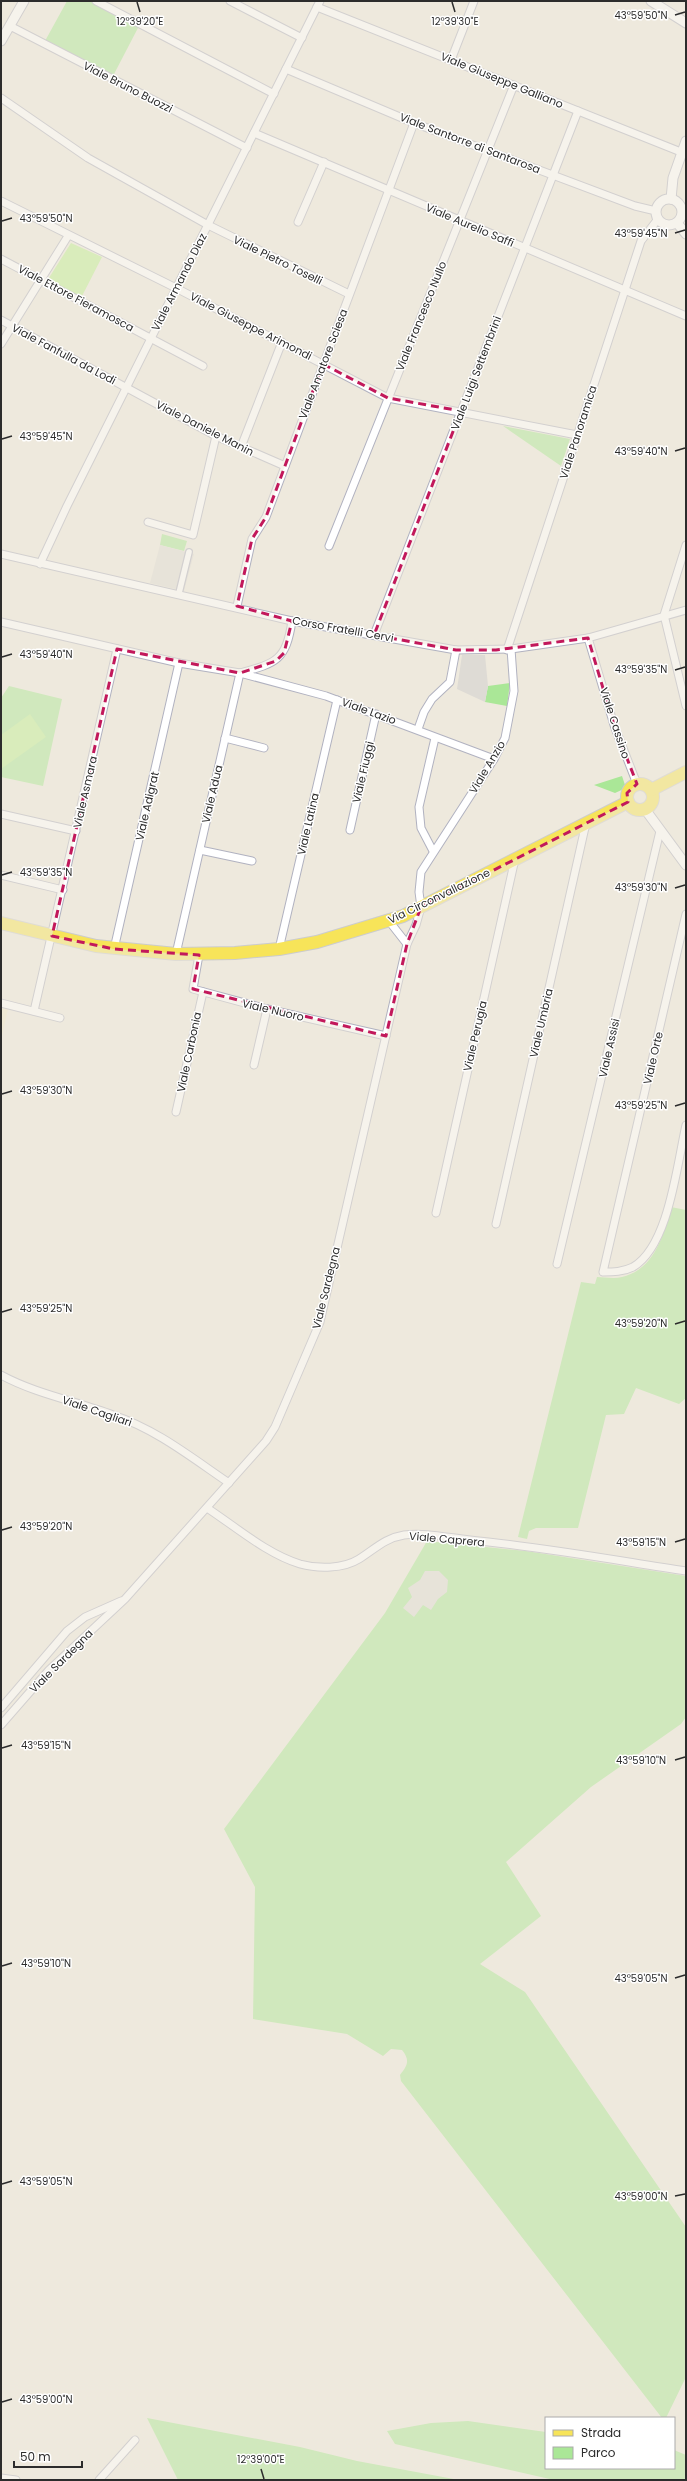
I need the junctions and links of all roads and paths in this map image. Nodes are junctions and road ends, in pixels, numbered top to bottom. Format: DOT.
graph roads {
  1 [pos="24,1"];
  2 [pos="96,1"];
  3 [pos="230,1"];
  4 [pos="474,1"];
  5 [pos="651,1"];
  6 [pos="319,4"];
  7 [pos="686,22"];
  8 [pos="10,26"];
  9 [pos="302,38"];
  10 [pos="1,40"];
  11 [pos="450,60"];
  12 [pos="286,69"];
  13 [pos="514,85"];
  14 [pos="274,94"];
  15 [pos="1,98"];
  16 [pos="578,111"];
  17 [pos="414,122"];
  18 [pos="254,133"];
  19 [pos="686,141"];
  20 [pos="247,148"];
  21 [pos="488,150"];
  22 [pos="684,153"];
  23 [pos="324,162"];
  24 [pos="553,175"];
  25 [pos="388,190"];
  26 [pos="671,199"];
  27 [pos="1,201"];
  28 [pos="657,215"];
  29 [pos="682,218"];
  30 [pos="459,220"];
  31 [pos="298,222"];
  32 [pos="208,225"];
  33 [pos="686,234"];
  34 [pos="68,236"];
  35 [pos="525,248"];
  36 [pos="1,259"];
  37 [pos="40,281"];
  38 [pos="176,288"];
  39 [pos="624,291"];
  40 [pos="349,294"];
  41 [pos="686,316"];
  42 [pos="1,320"];
  43 [pos="12,326"];
  44 [pos="151,338"];
  45 [pos="282,342"];
  46 [pos="1,344"];
  47 [pos="323,364"];
  48 [pos="203,366"];
  49 [pos="126,387"];
  50 [pos="388,398"];
  51 [pos="461,411"];
  52 [pos="216,436"];
  53 [pos="577,436"];
  54 [pos="241,447"];
  55 [pos="285,466"];
  56 [pos="148,522"];
  57 [pos="329,546"];
  58 [pos="686,546"];
  59 [pos="189,552"];
  60 [pos="1,554"];
  61 [pos="40,564"];
  62 [pos="179,593"];
  63 [pos="237,606"];
  64 [pos="686,610"];
  65 [pos="664,615"];
  66 [pos="292,620"];
  67 [pos="1,622"];
  68 [pos="374,635"];
  69 [pos="588,638"];
  70 [pos="117,649"];
  71 [pos="509,649"];
  72 [pos="456,650"];
  73 [pos="179,663"];
  74 [pos="240,673"];
  75 [pos="337,700"];
  76 [pos="686,706"];
  77 [pos="376,714"];
  78 [pos="418,729"];
  79 [pos="225,738"];
  80 [pos="435,738"];
  81 [pos="264,748"];
  82 [pos="494,759"];
  83 [pos="686,772"];
  84 [pos="637,784"];
  85 [pos="651,790"];
  86 [pos="628,802"];
  87 [pos="646,808"];
  88 [pos="1,814"];
  89 [pos="586,822"];
  90 [pos="350,830"];
  91 [pos="76,831"];
  92 [pos="660,831"];
  93 [pos="200,850"];
  94 [pos="433,851"];
  95 [pos="515,858"];
  96 [pos="252,860"];
  97 [pos="686,865"];
  98 [pos="1,875"];
  99 [pos="63,890"];
  100 [pos="421,907"];
  101 [pos="686,914"];
  102 [pos="389,921"];
  103 [pos="1,923"];
  104 [pos="52,936"];
  105 [pos="407,944"];
  106 [pos="114,949"];
  107 [pos="279,949"];
  108 [pos="176,954"];
  109 [pos="199,955"];
  110 [pos="203,992"];
  111 [pos="1,1003"];
  112 [pos="267,1009"];
  113 [pos="34,1011"];
  114 [pos="60,1018"];
  115 [pos="386,1036"];
  116 [pos="254,1065"];
  117 [pos="176,1112"];
  118 [pos="686,1125"];
  119 [pos="436,1213"];
  120 [pos="496,1224"];
  121 [pos="557,1264"];
  122 [pos="1,1375"];
  123 [pos="229,1483"];
  124 [pos="207,1508"];
  125 [pos="686,1571"];
  126 [pos="125,1599"];
  127 [pos="1,1708"];
  128 [pos="1,1725"];
  129 [pos="135,2440"];
  130 [pos="1,2478"];
  131 [pos="16,2480"];
  132 [pos="99,2480"];
  1 -- 8 [label="street"];
  2 -- 14 [label="street"];
  3 -- 9 [label="street"];
  4 -- 11 [label="street"];
  5 -- 7 [label="street"];
  6 -- 9 [label="street, Viale Armando Diaz"];
  6 -- 11 [label="street, Viale Giuseppe Galliano"];
  8 -- 10 [label="street"];
  8 -- 20 [label="street, Viale Bruno Buozzi"];
  9 -- 12 [label="street, Viale Armando Diaz"];
  11 -- 13 [label="street, Viale Giuseppe Galliano"];
  12 -- 14 [label="street, Viale Armando Diaz"];
  12 -- 17 [label="street, Viale Santorre di Santarosa"];
  13 -- 16 [label="street, Viale Giuseppe Galliano"];
  13 -- 21 [label="street, Viale Francesco Nullo"];
  14 -- 18 [label="street, Viale Armando Diaz"];
  15 -- 32 [label="street, Viale Pietro Toselli"];
  16 -- 22 [label="street, Viale Giuseppe Galliano"];
  16 -- 24 [label="street, Viale Luigi Settembrini"];
  17 -- 21 [label="street, Viale Santorre di Santarosa"];
  17 -- 25 [label="street, Viale Amatore Sciesa"];
  18 -- 20 [label="street, Viale Armando Diaz"];
  18 -- 23 [label="street, Viale Aurelio Saffi"];
  19 -- 22 [label="street"];
  20 -- 32 [label="street, Viale Armando Diaz"];
  21 -- 24 [label="street, Viale Santorre di Santarosa"];
  21 -- 30 [label="street, Viale Francesco Nullo"];
  22 -- 26 [label="street"];
  23 -- 25 [label="street, Viale Aurelio Saffi"];
  23 -- 31 [label="street"];
  24 -- 28 [label="street, Viale Santorre di Santarosa"];
  24 -- 35 [label="street, Viale Luigi Settembrini"];
  25 -- 30 [label="street, Viale Aurelio Saffi"];
  25 -- 40 [label="street, Viale Amatore Sciesa"];
  26 -- 28 [label="street"];
  26 -- 29 [label="street"];
  27 -- 34 [label="street, Viale Giuseppe Arimondi"];
  28 -- 29 [label="street"];
  28 -- 39 [label="street, Viale Panoramica"];
  29 -- 33 [label="street"];
  30 -- 35 [label="street, Viale Aurelio Saffi"];
  30 -- 50 [label="street, Viale Francesco Nullo"];
  32 -- 38 [label="street, Viale Armando Diaz"];
  32 -- 40 [label="street, Viale Pietro Toselli"];
  34 -- 37 [label="street"];
  34 -- 38 [label="street, Viale Giuseppe Arimondi"];
  35 -- 39 [label="street, Viale Aurelio Saffi"];
  35 -- 51 [label="street, Viale Luigi Settembrini"];
  36 -- 37 [label="street, Viale Ettore Fieramosca"];
  37 -- 43 [label="street"];
  37 -- 44 [label="street, Viale Ettore Fieramosca"];
  38 -- 44 [label="street, Viale Armando Diaz"];
  38 -- 45 [label="street, Viale Giuseppe Arimondi"];
  39 -- 41 [label="street, Viale Aurelio Saffi"];
  39 -- 53 [label="street, Viale Panoramica"];
  40 -- 47 [label="street, Viale Amatore Sciesa"];
  42 -- 43 [label="street, Viale Fanfulla da Lodi"];
  43 -- 46 [label="street"];
  43 -- 49 [label="street, Viale Fanfulla da Lodi"];
  44 -- 48 [label="street, Viale Ettore Fieramosca"];
  44 -- 49 [label="street, Viale Armando Diaz"];
  45 -- 47 [label="street, Viale Giuseppe Arimondi"];
  45 -- 54 [label="street"];
  47 -- 50 [label="street, Viale Giuseppe Arimondi"];
  47 -- 55 [label="street, Viale Amatore Sciesa"];
  49 -- 52 [label="street, Viale Daniele Manin"];
  49 -- 61 [label="street, Viale Armando Diaz"];
  50 -- 51 [label="street, Viale Giuseppe Arimondi"];
  50 -- 57 [label="street, Viale Francesco Nullo"];
  51 -- 53 [label="street, Viale Giuseppe Arimondi"];
  51 -- 68 [label="street, Viale Luigi Settembrini"];
  52 -- 54 [label="street, Viale Daniele Manin"];
  52 -- 56 [label="street"];
  53 -- 71 [label="street, Viale Panoramica"];
  54 -- 55 [label="street, Viale Daniele Manin"];
  55 -- 63 [label="street, Viale Amatore Sciesa"];
  58 -- 65 [label="street"];
  59 -- 62 [label="street"];
  60 -- 61 [label="street, Corso Fratelli Cervi"];
  61 -- 62 [label="street, Corso Fratelli Cervi"];
  62 -- 63 [label="street, Corso Fratelli Cervi"];
  63 -- 66 [label="street, Corso Fratelli Cervi"];
  64 -- 65 [label="street, Corso Fratelli Cervi"];
  65 -- 69 [label="street, Corso Fratelli Cervi"];
  65 -- 76 [label="street"];
  66 -- 68 [label="street, Corso Fratelli Cervi"];
  66 -- 74 [label="street, Viale Lazio"];
  67 -- 70 [label="street, Viale Lazio"];
  68 -- 72 [label="street, Corso Fratelli Cervi"];
  69 -- 71 [label="street, Corso Fratelli Cervi"];
  69 -- 84 [label="street, Viale Cassino"];
  70 -- 73 [label="street, Viale Lazio"];
  70 -- 91 [label="street, Viale Asmara"];
  71 -- 72 [label="street, Corso Fratelli Cervi"];
  71 -- 82 [label="street, Viale Anzio"];
  72 -- 78 [label="street"];
  73 -- 74 [label="street, Viale Lazio"];
  73 -- 106 [label="street, Viale Adigrat"];
  74 -- 75 [label="street, Viale Lazio"];
  74 -- 79 [label="street, Viale Adua"];
  75 -- 77 [label="street, Viale Lazio"];
  75 -- 107 [label="street, Viale Latina"];
  77 -- 78 [label="street, Viale Lazio"];
  77 -- 90 [label="street, Viale Fiuggi"];
  78 -- 80 [label="street, Viale Lazio"];
  79 -- 81 [label="street"];
  79 -- 93 [label="street, Viale Adua"];
  80 -- 82 [label="street, Viale Lazio"];
  80 -- 94 [label="street"];
  82 -- 94 [label="street, Viale Anzio"];
  83 -- 85 [label="main road"];
  84 -- 85 [label="main road"];
  84 -- 86 [label="main road"];
  85 -- 87 [label="main road"];
  86 -- 87 [label="main road"];
  86 -- 89 [label="main road, Via Circonvallazione"];
  87 -- 92 [label="street"];
  88 -- 91 [label="street"];
  89 -- 95 [label="main road, Via Circonvallazione"];
  89 -- 120 [label="street, Viale Umbria"];
  91 -- 99 [label="street, Viale Asmara"];
  92 -- 97 [label="street"];
  92 -- 121 [label="street, Viale Assisi"];
  93 -- 96 [label="street"];
  93 -- 108 [label="street, Viale Adua"];
  94 -- 100 [label="street, Viale Anzio"];
  95 -- 100 [label="main road, Via Circonvallazione"];
  95 -- 119 [label="street, Viale Perugia"];
  98 -- 99 [label="street"];
  99 -- 104 [label="street, Viale Asmara"];
  100 -- 102 [label="main road, Via Circonvallazione"];
  100 -- 105 [label="street, Viale Sardegna"];
  101 -- 118 [label="street, Viale Orte"];
  102 -- 105 [label="street"];
  102 -- 107 [label="main road, Via Circonvallazione"];
  103 -- 104 [label="main road, Via Circonvallazione"];
  104 -- 106 [label="main road, Via Circonvallazione"];
  104 -- 113 [label="street, Viale Asmara"];
  105 -- 115 [label="street, Viale Sardegna"];
  106 -- 108 [label="main road, Via Circonvallazione"];
  107 -- 109 [label="main road, Via Circonvallazione"];
  108 -- 109 [label="main road, Via Circonvallazione"];
  109 -- 110 [label="street"];
  110 -- 112 [label="street, Viale Nuoro"];
  110 -- 117 [label="street, Viale Carbonia"];
  111 -- 113 [label="street"];
  112 -- 115 [label="street, Viale Nuoro"];
  112 -- 116 [label="street"];
  113 -- 114 [label="street"];
  115 -- 123 [label="street, Viale Sardegna"];
  122 -- 123 [label="street, Viale Cagliari"];
  123 -- 124 [label="street, Viale Sardegna"];
  124 -- 125 [label="street, Viale Caprera"];
  124 -- 126 [label="street, Viale Sardegna"];
  126 -- 127 [label="street, Viale Sardegna"];
  126 -- 128 [label="street, Viale Sardegna"];
  129 -- 132 [label="street"];
  130 -- 131 [label="street"];
}
